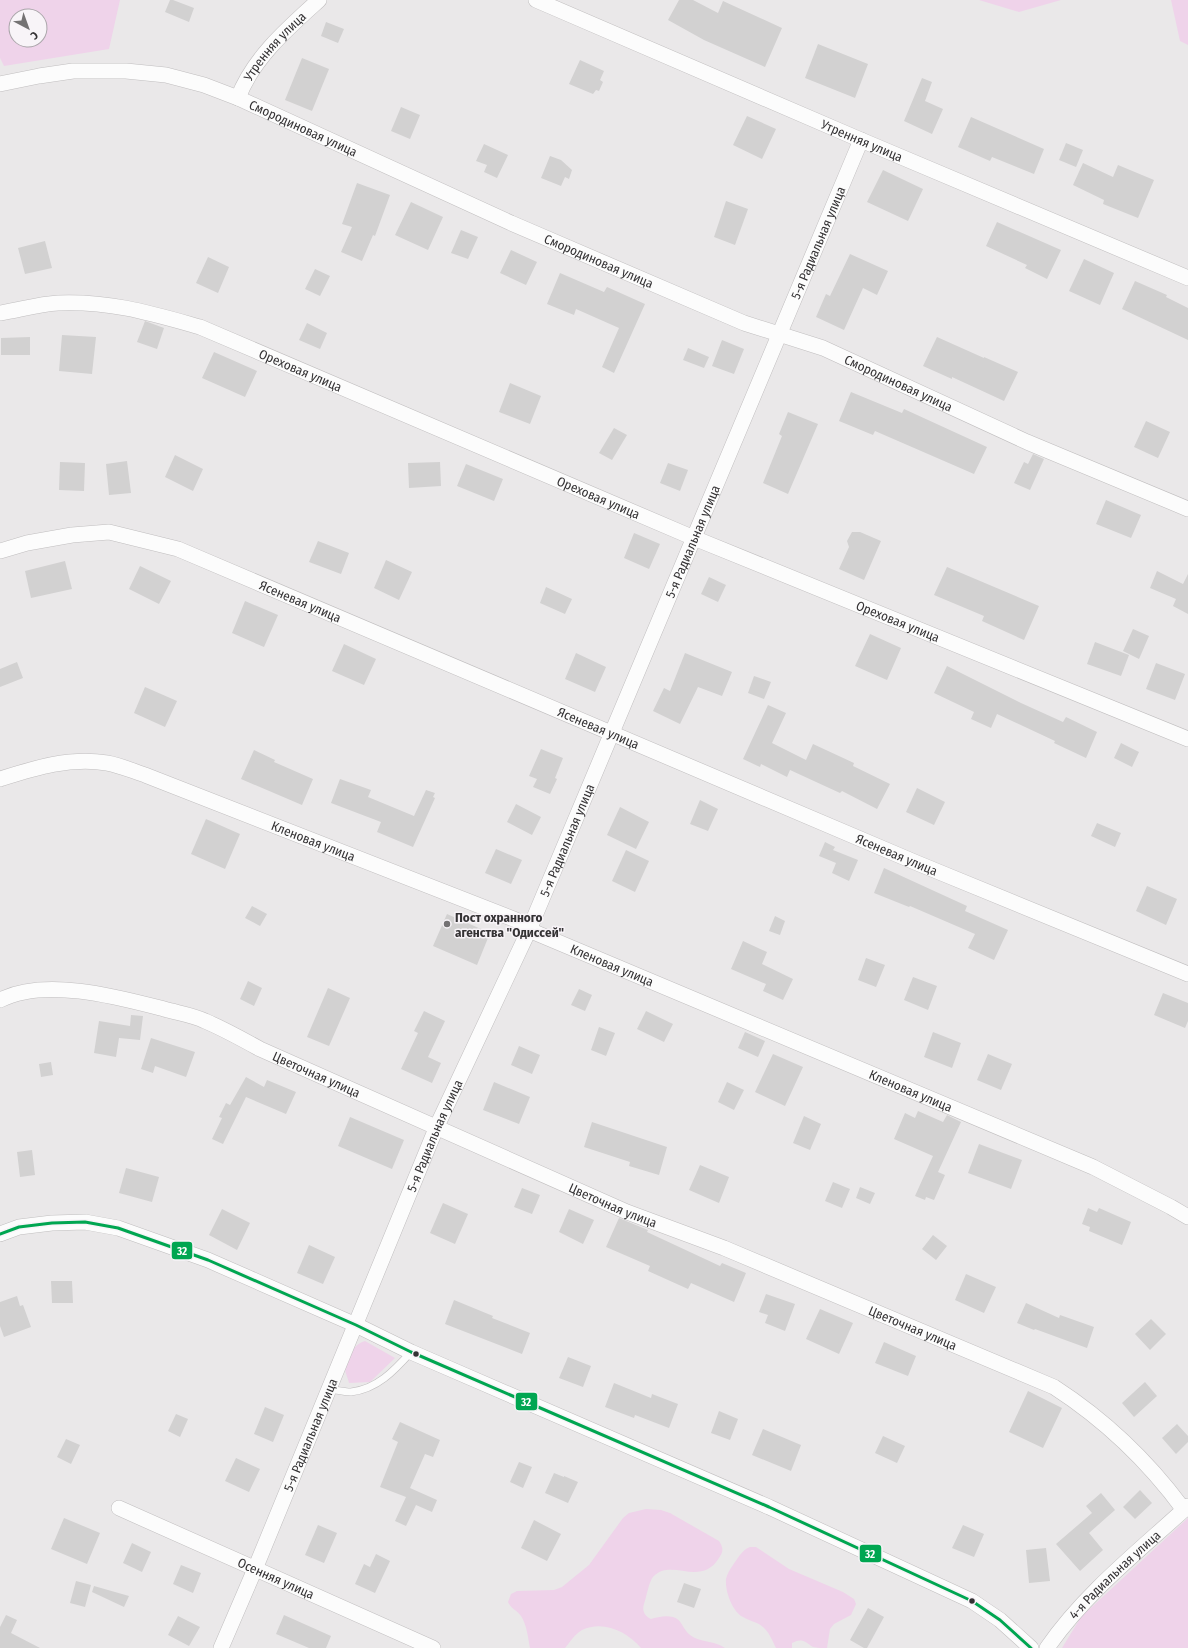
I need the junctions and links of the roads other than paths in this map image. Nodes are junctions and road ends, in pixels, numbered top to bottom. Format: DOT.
graph roads {
  1 [pos="319,0"];
  2 [pos="536,0"];
  3 [pos="0,84"];
  4 [pos="238,98"];
  5 [pos="861,140"];
  6 [pos="1188,278"];
  7 [pos="0,313"];
  8 [pos="779,333"];
  9 [pos="1188,509"];
  10 [pos="694,538"];
  11 [pos="0,551"];
  12 [pos="612,732"];
  13 [pos="1188,739"];
  14 [pos="0,779"];
  15 [pos="529,930"];
  16 [pos="1188,974"];
  17 [pos="0,1000"];
  18 [pos="437,1126"];
  19 [pos="1188,1218"];
  20 [pos="0,1234"];
  21 [pos="356,1325"];
  22 [pos="411,1352"];
  23 [pos="329,1390"];
  24 [pos="119,1508"];
  25 [pos="1186,1508"];
  26 [pos="255,1569"];
  27 [pos="221,1648"];
  28 [pos="433,1648"];
  29 [pos="1031,1648"];
  30 [pos="1047,1648"];
  1 -- 4 [label="street, Утренняя улица"];
  2 -- 5 [label="street, Утренняя улица"];
  3 -- 4 [label="street, Смородиновая улица"];
  4 -- 8 [label="street, Смородиновая улица"];
  5 -- 6 [label="street, Утренняя улица"];
  5 -- 8 [label="street, 5-я Радиальная улица"];
  7 -- 10 [label="street, Ореховая улица"];
  8 -- 9 [label="street, Смородиновая улица"];
  8 -- 10 [label="street, 5-я Радиальная улица"];
  10 -- 12 [label="street, 5-я Радиальная улица"];
  10 -- 13 [label="street, Ореховая улица"];
  11 -- 12 [label="street, Ясеневая улица"];
  12 -- 15 [label="street, 5-я Радиальная улица"];
  12 -- 16 [label="street, Ясеневая улица"];
  14 -- 15 [label="street, Кленовая улица"];
  15 -- 18 [label="street, 5-я Радиальная улица"];
  15 -- 19 [label="street, Кленовая улица"];
  17 -- 18 [label="street, Цветочная улица"];
  18 -- 21 [label="street, 5-я Радиальная улица"];
  18 -- 25 [label="street, Цветочная улица"];
  20 -- 21 [label="street"];
  21 -- 22 [label="street"];
  21 -- 23 [label="street, 5-я Радиальная улица"];
  22 -- 23 [label="lane"];
  22 -- 29 [label="street"];
  23 -- 26 [label="street, 5-я Радиальная улица"];
  24 -- 26 [label="street, Осенняя улица"];
  25 -- 30 [label="street, 4-я Радиальная улица"];
  26 -- 27 [label="street, 5-я Радиальная улица"];
  26 -- 28 [label="street, Осенняя улица"];
}
